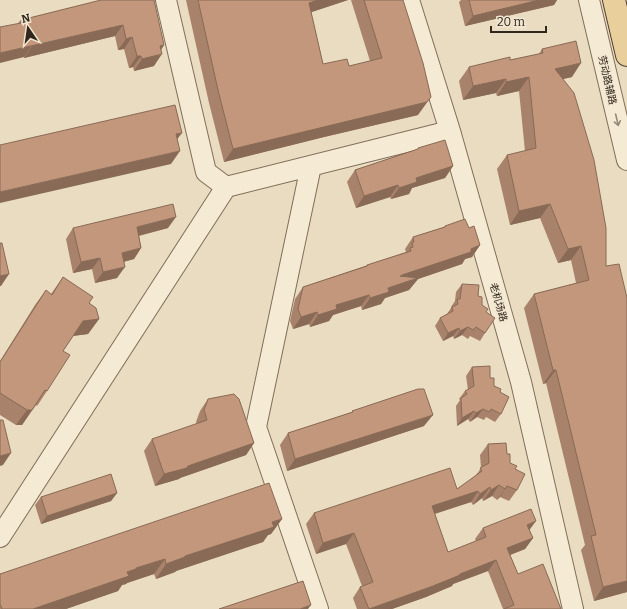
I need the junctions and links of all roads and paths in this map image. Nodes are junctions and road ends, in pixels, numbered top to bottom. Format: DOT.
graph roads {
  1 [pos="166,0"];
  2 [pos="409,0"];
  3 [pos="589,0"];
  4 [pos="614,0"];
  5 [pos="627,55"];
  6 [pos="450,131"];
  7 [pos="627,160"];
  8 [pos="312,166"];
  9 [pos="226,187"];
  10 [pos="0,537"];
  11 [pos="318,609"];
  12 [pos="573,609"];
  1 -- 9 [label="street"];
  2 -- 6 [label="street, 老机场路"];
  3 -- 7 [label="street, 劳动路辅路, one-way"];
  4 -- 5 [label="main road"];
  6 -- 8 [label="street"];
  6 -- 12 [label="street, 老机场路"];
  8 -- 9 [label="street"];
  8 -- 11 [label="street"];
  9 -- 10 [label="street"];
}
